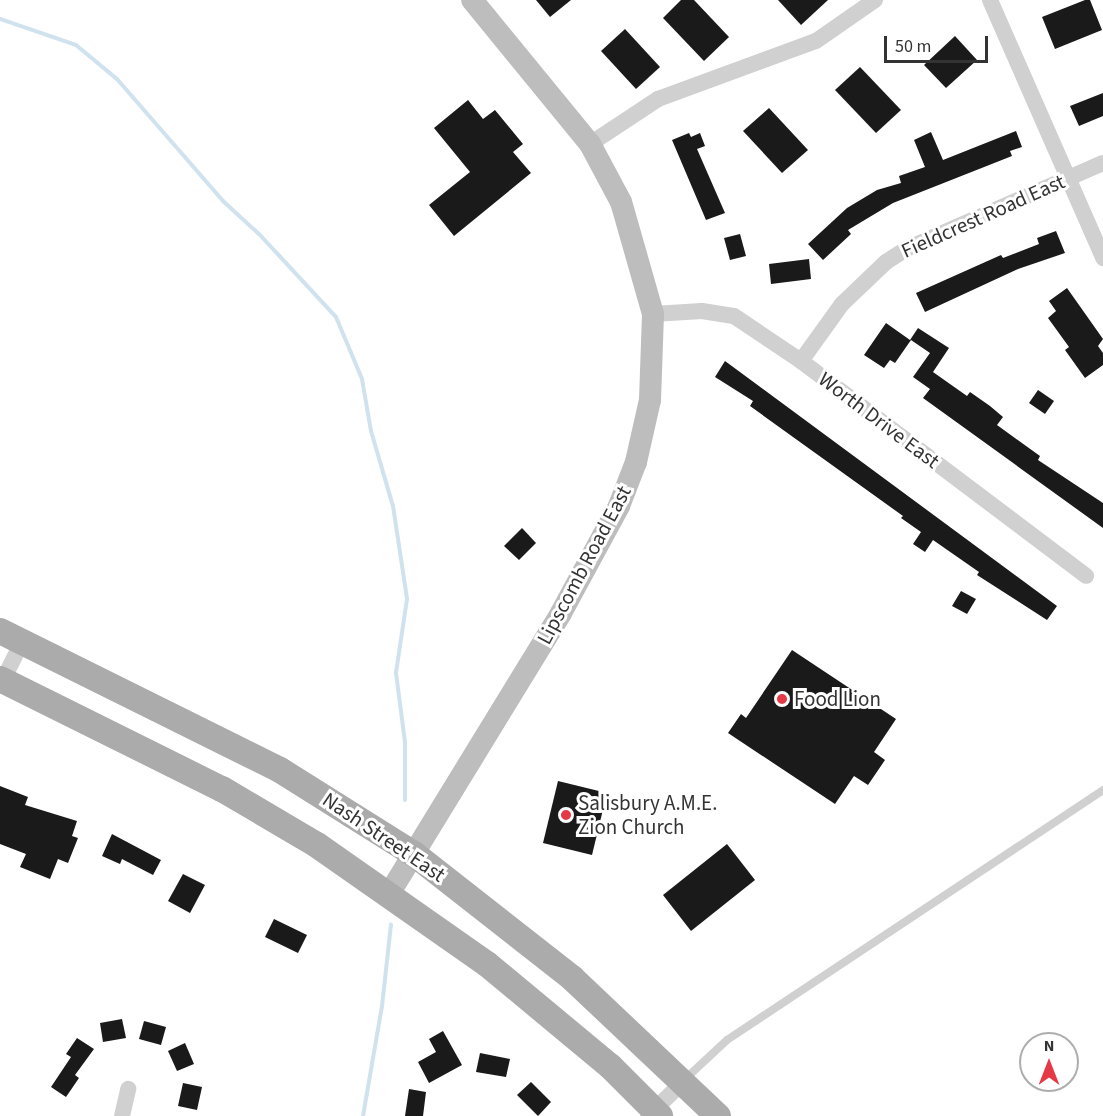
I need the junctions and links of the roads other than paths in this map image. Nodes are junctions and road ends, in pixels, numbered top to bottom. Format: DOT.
graph roads {
  1 [pos="472,0"];
  2 [pos="875,0"];
  3 [pos="990,0"];
  4 [pos="590,144"];
  5 [pos="1103,163"];
  6 [pos="1069,178"];
  7 [pos="1103,258"];
  8 [pos="653,314"];
  9 [pos="801,361"];
  10 [pos="1086,576"];
  11 [pos="11,636"];
  12 [pos="1,682"];
  13 [pos="1103,790"];
  14 [pos="414,854"];
  15 [pos="389,894"];
  16 [pos="683,1082"];
  17 [pos="128,1089"];
  18 [pos="654,1114"];
  19 [pos="122,1116"];
  20 [pos="718,1116"];
  1 -- 4 [label="street, Lipscomb Road East"];
  2 -- 4 [label="street"];
  3 -- 6 [label="street"];
  4 -- 8 [label="street, Lipscomb Road East"];
  5 -- 6 [label="street, Fieldcrest Road East"];
  6 -- 7 [label="street"];
  6 -- 9 [label="street, Fieldcrest Road East"];
  8 -- 9 [label="street, Worth Drive East"];
  8 -- 14 [label="street, Lipscomb Road East"];
  9 -- 10 [label="street, Worth Drive East"];
  11 -- 12 [label="street"];
  11 -- 14 [label="main road, Nash Street East"];
  12 -- 15 [label="main road"];
  13 -- 16 [label="lane"];
  14 -- 15 [label="street, Lipscomb Road East"];
  14 -- 16 [label="main road, Nash Street East"];
  15 -- 18 [label="main road"];
  16 -- 18 [label="street"];
  16 -- 20 [label="main road, Nash Street East"];
  17 -- 19 [label="street"];
}
